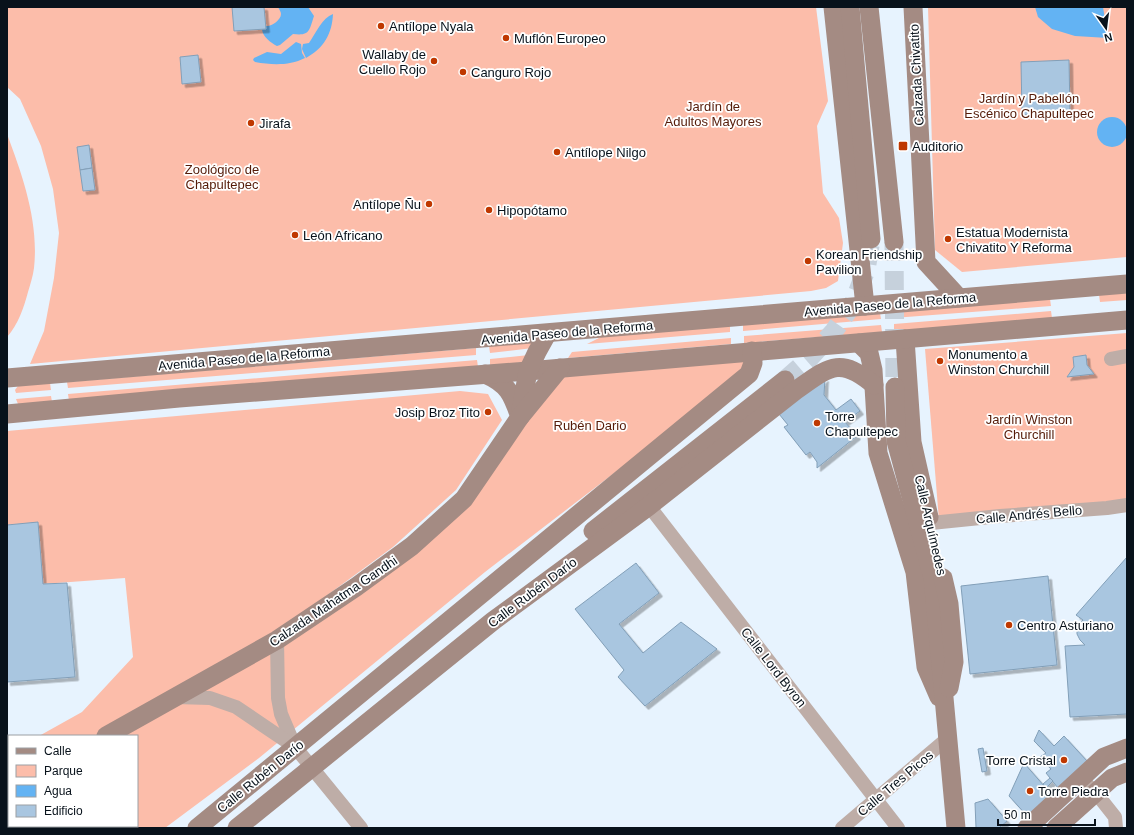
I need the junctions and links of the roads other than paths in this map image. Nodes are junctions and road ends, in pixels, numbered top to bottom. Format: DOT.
graph roads {
  1 [pos="834,7"];
  2 [pos="850,7"];
  3 [pos="869,7"];
  4 [pos="913,7"];
  5 [pos="871,239"];
  6 [pos="894,242"];
  7 [pos="1127,284"];
  8 [pos="959,298"];
  9 [pos="865,306"];
  10 [pos="1127,320"];
  11 [pos="547,334"];
  12 [pos="905,339"];
  13 [pos="859,343"];
  14 [pos="752,351"];
  15 [pos="1127,356"];
  16 [pos="1112,359"];
  17 [pos="560,368"];
  18 [pos="528,371"];
  19 [pos="485,374"];
  20 [pos="7,378"];
  21 [pos="786,380"];
  22 [pos="874,385"];
  23 [pos="895,387"];
  24 [pos="7,414"];
  25 [pos="520,417"];
  26 [pos="1127,505"];
  27 [pos="649,506"];
  28 [pos="931,523"];
  29 [pos="493,621"];
  30 [pos="277,640"];
  31 [pos="175,697"];
  32 [pos="945,711"];
  33 [pos="108,735"];
  34 [pos="948,738"];
  35 [pos="295,747"];
  36 [pos="1127,748"];
  37 [pos="312,768"];
  38 [pos="1127,772"];
  39 [pos="1080,779"];
  40 [pos="1096,793"];
  41 [pos="876,800"];
  42 [pos="197,828"];
  43 [pos="237,828"];
  44 [pos="361,828"];
  45 [pos="842,828"];
  46 [pos="898,828"];
  47 [pos="956,828"];
  48 [pos="1027,828"];
  49 [pos="1056,828"];
  50 [pos="1116,828"];
  1 -- 9 [label="main road"];
  2 -- 5 [label="main road"];
  3 -- 6 [label="main road"];
  4 -- 8 [label="main road, Calzada Chivatito"];
  7 -- 8 [label="main road, Avenida Paseo de la Reforma"];
  8 -- 9 [label="main road, Avenida Paseo de la Reforma"];
  9 -- 11 [label="main road, Avenida Paseo de la Reforma"];
  10 -- 12 [label="main road"];
  11 -- 18 [label="main road, Calzada Mahatma Gandhi"];
  11 -- 20 [label="main road, Avenida Paseo de la Reforma"];
  12 -- 13 [label="main road"];
  12 -- 28 [label="main road, Calle Arquímedes"];
  13 -- 14 [label="main road"];
  13 -- 22 [label="main road, Calle Arquímedes"];
  14 -- 17 [label="main road"];
  14 -- 35 [label="main road, Calle Rubén Darío"];
  15 -- 16 [label="street"];
  17 -- 18 [label="main road"];
  17 -- 25 [label="main road, Calzada Mahatma Gandhi"];
  18 -- 19 [label="main road"];
  18 -- 25 [label="main road, Calzada Mahatma Gandhi"];
  19 -- 24 [label="main road"];
  19 -- 25 [label="main road"];
  21 -- 29 [label="main road"];
  22 -- 27 [label="main road, Calle Rubén Darío"];
  22 -- 32 [label="main road, Calle Arquímedes"];
  23 -- 32 [label="main road, Calle Arquímedes"];
  25 -- 30 [label="main road, Calzada Mahatma Gandhi"];
  26 -- 28 [label="street, Calle Andrés Bello"];
  27 -- 29 [label="main road, Calle Rubén Darío"];
  27 -- 41 [label="street, Calle Lord Byron"];
  28 -- 32 [label="main road, Calle Arquímedes"];
  29 -- 37 [label="main road, Calle Rubén Darío"];
  30 -- 31 [label="main road, Calzada Mahatma Gandhi"];
  30 -- 35 [label="street"];
  31 -- 33 [label="main road, Calzada Mahatma Gandhi"];
  31 -- 35 [label="street"];
  32 -- 34 [label="main road, Calle Arquímedes"];
  34 -- 41 [label="street, Calle Tres Picos"];
  34 -- 47 [label="main road, Calle Arquímedes"];
  35 -- 37 [label="street"];
  35 -- 42 [label="main road, Calle Rubén Darío"];
  36 -- 39 [label="main road"];
  37 -- 43 [label="main road, Calle Rubén Darío"];
  37 -- 44 [label="street"];
  38 -- 40 [label="main road"];
  39 -- 40 [label="street"];
  39 -- 48 [label="main road"];
  40 -- 49 [label="main road"];
  40 -- 50 [label="street"];
  41 -- 45 [label="street, Calle Tres Picos"];
  41 -- 46 [label="street, Calle Lord Byron"];
}
